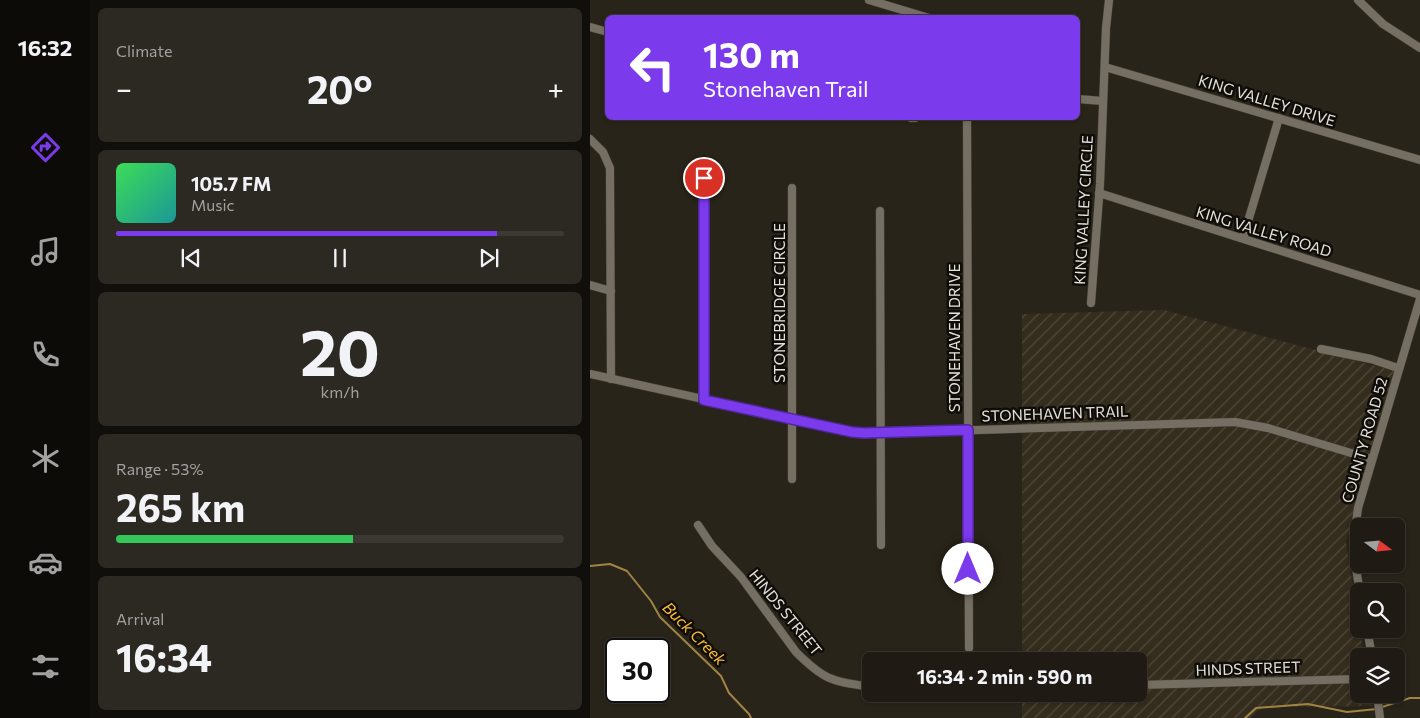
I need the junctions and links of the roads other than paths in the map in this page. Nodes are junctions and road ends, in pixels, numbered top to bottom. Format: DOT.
graph roads {
  1 [pos="868,0"];
  2 [pos="1109,0"];
  3 [pos="1358,0"];
  4 [pos="919,15"];
  5 [pos="590,27"];
  6 [pos="605,31"];
  7 [pos="1420,48"];
  8 [pos="1105,67"];
  9 [pos="1080,99"];
  10 [pos="1103,101"];
  11 [pos="1279,118"];
  12 [pos="967,120"];
  13 [pos="590,139"];
  14 [pos="1420,160"];
  15 [pos="704,162"];
  16 [pos="792,188"];
  17 [pos="1099,193"];
  18 [pos="880,211"];
  19 [pos="1243,238"];
  20 [pos="590,285"];
  21 [pos="611,291"];
  22 [pos="1420,295"];
  23 [pos="1420,299"];
  24 [pos="1091,302"];
  25 [pos="1321,349"];
  26 [pos="1398,368"];
  27 [pos="590,374"];
  28 [pos="611,379"];
  29 [pos="704,400"];
  30 [pos="792,419"];
  31 [pos="968,430"];
  32 [pos="881,433"];
  33 [pos="1372,459"];
  34 [pos="792,479"];
  35 [pos="698,525"];
  36 [pos="881,545"];
  37 [pos="1359,583"];
  38 [pos="969,648"];
  39 [pos="1350,679"];
  40 [pos="1147,685"];
  41 [pos="862,686"];
  42 [pos="1379,703"];
  43 [pos="1380,718"];
  1 -- 4 [label="street"];
  2 -- 8 [label="street, KING VALLEY CIRCLE"];
  3 -- 7 [label="street"];
  5 -- 6 [label="street"];
  8 -- 10 [label="street, KING VALLEY CIRCLE"];
  8 -- 11 [label="street, KING VALLEY DRIVE"];
  9 -- 10 [label="street"];
  10 -- 17 [label="street, KING VALLEY CIRCLE"];
  11 -- 14 [label="street, KING VALLEY DRIVE"];
  11 -- 19 [label="street"];
  12 -- 31 [label="street, STONEHAVEN DRIVE"];
  13 -- 21 [label="street"];
  15 -- 29 [label="street"];
  16 -- 30 [label="street, STONEBRIDGE CIRCLE"];
  17 -- 19 [label="street, KING VALLEY ROAD"];
  17 -- 24 [label="street, KING VALLEY CIRCLE"];
  18 -- 32 [label="street"];
  19 -- 22 [label="street, KING VALLEY ROAD"];
  20 -- 21 [label="street"];
  21 -- 28 [label="street"];
  23 -- 26 [label="street, COUNTY ROAD 52"];
  25 -- 26 [label="street"];
  26 -- 33 [label="street, COUNTY ROAD 52"];
  27 -- 28 [label="street, STONEHAVEN TRAIL"];
  28 -- 29 [label="street, STONEHAVEN TRAIL"];
  29 -- 30 [label="street, STONEHAVEN TRAIL"];
  30 -- 32 [label="street, STONEHAVEN TRAIL"];
  30 -- 34 [label="street, STONEBRIDGE CIRCLE"];
  31 -- 32 [label="street, STONEHAVEN TRAIL"];
  31 -- 33 [label="street, STONEHAVEN TRAIL"];
  31 -- 38 [label="street, STONEHAVEN DRIVE"];
  32 -- 36 [label="street"];
  33 -- 37 [label="street, COUNTY ROAD 52"];
  35 -- 41 [label="street, HINDS STREET"];
  39 -- 40 [label="street, HINDS STREET"];
  42 -- 43 [label="street"];
}
